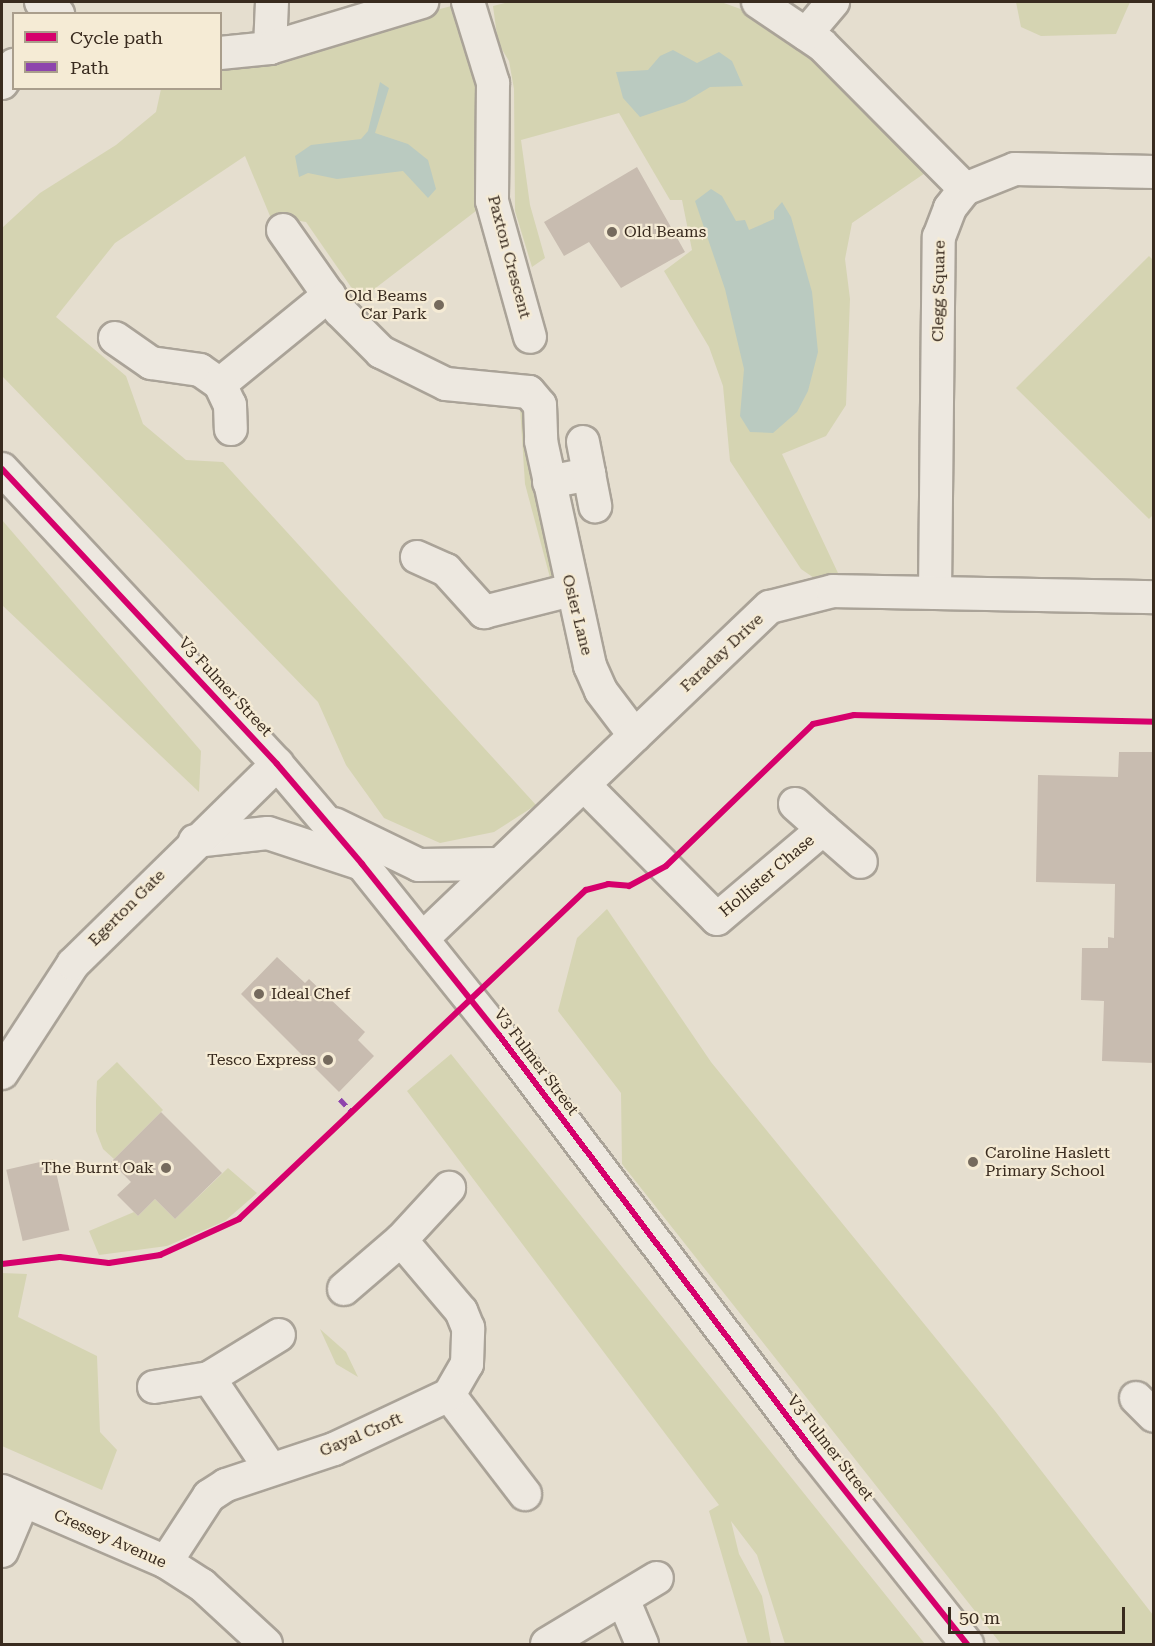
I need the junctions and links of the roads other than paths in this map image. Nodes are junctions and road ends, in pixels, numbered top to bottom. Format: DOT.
graph roads {
  1 [pos="272,2"];
  2 [pos="468,2"];
  3 [pos="758,2"];
  4 [pos="833,2"];
  5 [pos="416,3"];
  6 [pos="806,34"];
  7 [pos="270,48"];
  8 [pos="222,53"];
  9 [pos="12,68"];
  10 [pos="2,83"];
  11 [pos="1154,172"];
  12 [pos="965,189"];
  13 [pos="283,230"];
  14 [pos="330,295"];
  15 [pos="530,337"];
  16 [pos="115,338"];
  17 [pos="220,384"];
  18 [pos="231,429"];
  19 [pos="584,442"];
  20 [pos="2,469"];
  21 [pos="589,474"];
  22 [pos="549,482"];
  23 [pos="595,506"];
  24 [pos="417,557"];
  25 [pos="571,590"];
  26 [pos="935,593"];
  27 [pos="1154,597"];
  28 [pos="635,736"];
  29 [pos="277,764"];
  30 [pos="585,786"];
  31 [pos="795,804"];
  32 [pos="325,820"];
  33 [pos="823,829"];
  34 [pos="195,841"];
  35 [pos="861,862"];
  36 [pos="362,864"];
  37 [pos="498,864"];
  38 [pos="428,946"];
  39 [pos="2,1073"];
  40 [pos="449,1188"];
  41 [pos="401,1240"];
  42 [pos="344,1289"];
  43 [pos="279,1335"];
  44 [pos="209,1378"];
  45 [pos="154,1387"];
  46 [pos="449,1395"];
  47 [pos="270,1468"];
  48 [pos="525,1494"];
  49 [pos="12,1496"];
  50 [pos="2,1551"];
  51 [pos="166,1562"];
  52 [pos="657,1578"];
  53 [pos="623,1599"];
  54 [pos="266,1644"];
  55 [pos="547,1644"];
  56 [pos="642,1644"];
  57 [pos="967,1644"];
  1 -- 7 [label="street"];
  2 -- 15 [label="street, Paxton Crescent"];
  3 -- 6 [label="street"];
  4 -- 6 [label="street"];
  5 -- 7 [label="street"];
  6 -- 12 [label="street"];
  7 -- 8 [label="street"];
  9 -- 10 [label="street"];
  11 -- 12 [label="street"];
  12 -- 26 [label="street, Clegg Square"];
  13 -- 14 [label="street, Osier Lane"];
  14 -- 17 [label="street"];
  14 -- 22 [label="street, Osier Lane"];
  16 -- 17 [label="street"];
  17 -- 18 [label="street"];
  19 -- 21 [label="street"];
  20 -- 29 [label="street, V3 Fulmer Street"];
  21 -- 22 [label="street"];
  21 -- 23 [label="street"];
  22 -- 25 [label="street, Osier Lane"];
  24 -- 25 [label="street"];
  25 -- 28 [label="street, Osier Lane"];
  26 -- 27 [label="street, Faraday Drive"];
  26 -- 28 [label="street, Faraday Drive"];
  28 -- 30 [label="street, Faraday Drive"];
  29 -- 32 [label="street, V3 Fulmer Street"];
  29 -- 34 [label="street, Egerton Gate"];
  30 -- 33 [label="street, Hollister Chase"];
  30 -- 37 [label="street, Faraday Drive"];
  31 -- 33 [label="street, Hollister Chase"];
  32 -- 36 [label="street, V3 Fulmer Street"];
  32 -- 37 [label="street"];
  33 -- 35 [label="street, Hollister Chase"];
  34 -- 36 [label="street"];
  34 -- 39 [label="street, Egerton Gate"];
  36 -- 38 [label="street, V3 Fulmer Street"];
  37 -- 38 [label="street, Faraday Drive"];
  38 -- 57 [label="street, V3 Fulmer Street"];
  40 -- 41 [label="street"];
  41 -- 42 [label="street"];
  41 -- 46 [label="street"];
  43 -- 44 [label="street"];
  44 -- 45 [label="street"];
  44 -- 47 [label="street"];
  46 -- 47 [label="street, Gayal Croft"];
  46 -- 48 [label="street"];
  47 -- 51 [label="street, Gayal Croft"];
  49 -- 50 [label="street"];
  49 -- 51 [label="street, Cressey Avenue"];
  51 -- 54 [label="street, Cressey Avenue"];
  52 -- 53 [label="street"];
  53 -- 55 [label="street"];
  53 -- 56 [label="street"];
}
